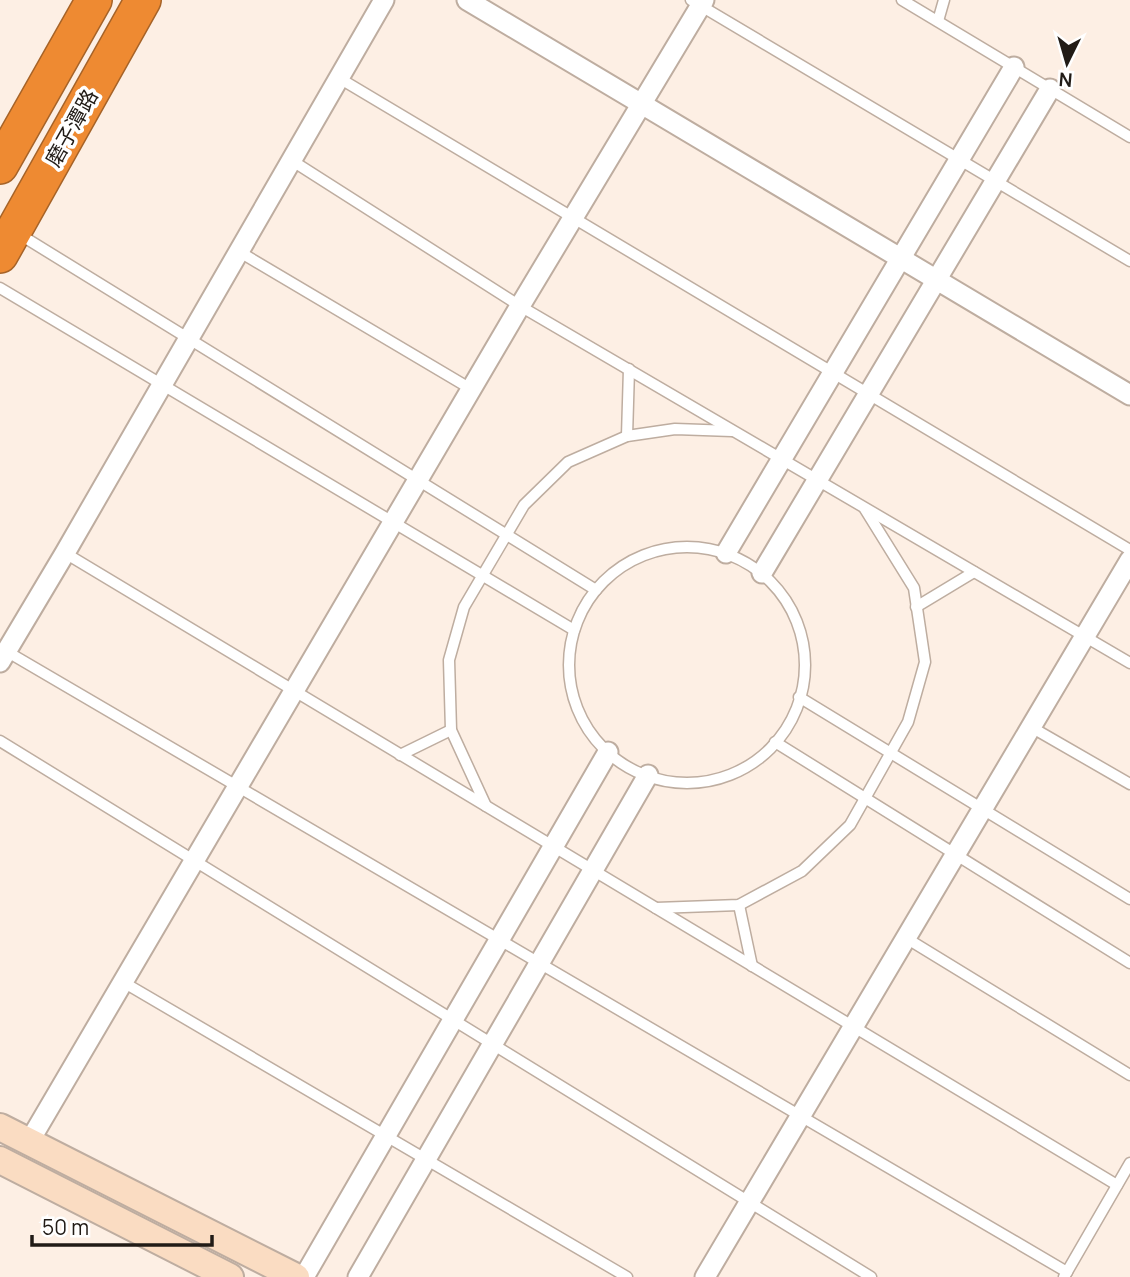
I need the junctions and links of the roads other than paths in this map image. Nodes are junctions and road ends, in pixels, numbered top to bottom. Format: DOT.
graph roads {
  1 [pos="94,0"];
  2 [pos="143,0"];
  3 [pos="384,0"];
  4 [pos="467,0"];
  5 [pos="902,0"];
  6 [pos="944,0"];
  7 [pos="699,2"];
  8 [pos="938,21"];
  9 [pos="1014,66"];
  10 [pos="339,78"];
  11 [pos="1050,89"];
  12 [pos="642,104"];
  13 [pos="1130,137"];
  14 [pos="4,149"];
  15 [pos="959,159"];
  16 [pos="291,160"];
  17 [pos="995,181"];
  18 [pos="573,217"];
  19 [pos="7,243"];
  20 [pos="238,251"];
  21 [pos="901,258"];
  22 [pos="1130,261"];
  23 [pos="936,280"];
  24 [pos="0,288"];
  25 [pos="520,306"];
  26 [pos="188,338"];
  27 [pos="629,369"];
  28 [pos="833,372"];
  29 [pos="161,384"];
  30 [pos="471,389"];
  31 [pos="869,394"];
  32 [pos="1130,395"];
  33 [pos="733,431"];
  34 [pos="627,436"];
  35 [pos="782,460"];
  36 [pos="417,480"];
  37 [pos="818,480"];
  38 [pos="864,508"];
  39 [pos="393,522"];
  40 [pos="507,535"];
  41 [pos="1130,550"];
  42 [pos="65,553"];
  43 [pos="726,553"];
  44 [pos="1130,560"];
  45 [pos="974,572"];
  46 [pos="762,573"];
  47 [pos="483,576"];
  48 [pos="596,590"];
  49 [pos="916,607"];
  50 [pos="574,630"];
  51 [pos="1084,637"];
  52 [pos="3,657"];
  53 [pos="1130,663"];
  54 [pos="294,691"];
  55 [pos="799,698"];
  56 [pos="1031,727"];
  57 [pos="451,730"];
  58 [pos="0,741"];
  59 [pos="775,742"];
  60 [pos="608,752"];
  61 [pos="890,753"];
  62 [pos="400,755"];
  63 [pos="648,775"];
  64 [pos="1130,784"];
  65 [pos="237,786"];
  66 [pos="865,799"];
  67 [pos="486,806"];
  68 [pos="983,809"];
  69 [pos="553,847"];
  70 [pos="956,855"];
  71 [pos="194,860"];
  72 [pos="593,870"];
  73 [pos="1130,899"];
  74 [pos="740,905"];
  75 [pos="655,908"];
  76 [pos="906,938"];
  77 [pos="499,940"];
  78 [pos="539,963"];
  79 [pos="1130,963"];
  80 [pos="752,966"];
  81 [pos="123,982"];
  82 [pos="453,1020"];
  83 [pos="854,1027"];
  84 [pos="492,1044"];
  85 [pos="1130,1074"];
  86 [pos="801,1116"];
  87 [pos="0,1127"];
  88 [pos="386,1136"];
  89 [pos="29,1142"];
  90 [pos="425,1159"];
  91 [pos="0,1160"];
  92 [pos="1130,1163"];
  93 [pos="1117,1185"];
  94 [pos="750,1202"];
  95 [pos="1065,1274"];
  96 [pos="230,1277"];
  97 [pos="296,1277"];
  98 [pos="304,1277"];
  99 [pos="358,1277"];
  100 [pos="627,1277"];
  101 [pos="705,1277"];
  102 [pos="871,1277"];
  1 -- 14 [label="highway, 磨子潭路"];
  2 -- 19 [label="highway, 磨子潭路"];
  3 -- 10 [label="street"];
  4 -- 12 [label="street"];
  5 -- 8 [label="lane"];
  6 -- 8 [label="lane"];
  7 -- 12 [label="street"];
  7 -- 15 [label="lane"];
  8 -- 9 [label="lane"];
  9 -- 11 [label="lane"];
  9 -- 15 [label="street"];
  10 -- 16 [label="street"];
  10 -- 18 [label="lane"];
  11 -- 13 [label="lane"];
  11 -- 17 [label="street"];
  12 -- 18 [label="street"];
  12 -- 21 [label="street"];
  15 -- 17 [label="lane"];
  15 -- 21 [label="street"];
  16 -- 20 [label="street"];
  16 -- 25 [label="lane"];
  17 -- 22 [label="lane"];
  17 -- 23 [label="street"];
  18 -- 25 [label="street"];
  18 -- 28 [label="lane"];
  19 -- 26 [label="lane"];
  20 -- 26 [label="street"];
  20 -- 30 [label="lane"];
  21 -- 23 [label="street"];
  21 -- 28 [label="street"];
  23 -- 31 [label="street"];
  23 -- 32 [label="street"];
  24 -- 29 [label="lane"];
  25 -- 27 [label="lane"];
  25 -- 30 [label="street"];
  26 -- 29 [label="street"];
  26 -- 36 [label="lane"];
  27 -- 33 [label="lane"];
  27 -- 34 [label="lane"];
  28 -- 31 [label="lane"];
  28 -- 35 [label="street"];
  29 -- 39 [label="lane"];
  29 -- 42 [label="street"];
  30 -- 36 [label="street"];
  31 -- 37 [label="street"];
  31 -- 41 [label="lane"];
  33 -- 34 [label="lane"];
  33 -- 35 [label="lane"];
  34 -- 40 [label="lane"];
  35 -- 37 [label="lane"];
  35 -- 43 [label="street"];
  36 -- 39 [label="street"];
  36 -- 40 [label="lane"];
  37 -- 38 [label="lane"];
  37 -- 46 [label="street"];
  38 -- 45 [label="lane"];
  38 -- 49 [label="lane"];
  39 -- 47 [label="lane"];
  39 -- 54 [label="street"];
  40 -- 47 [label="lane"];
  40 -- 48 [label="lane"];
  42 -- 52 [label="street"];
  42 -- 54 [label="lane"];
  43 -- 46 [label="lane"];
  43 -- 48 [label="lane"];
  44 -- 51 [label="street"];
  45 -- 49 [label="lane"];
  45 -- 51 [label="lane"];
  46 -- 55 [label="lane"];
  47 -- 50 [label="lane"];
  47 -- 57 [label="lane"];
  48 -- 50 [label="lane"];
  49 -- 61 [label="lane"];
  50 -- 60 [label="lane"];
  51 -- 53 [label="lane"];
  51 -- 56 [label="street"];
  52 -- 65 [label="lane"];
  54 -- 62 [label="lane"];
  54 -- 65 [label="street"];
  55 -- 59 [label="lane"];
  55 -- 61 [label="lane"];
  56 -- 64 [label="lane"];
  56 -- 68 [label="street"];
  57 -- 62 [label="lane"];
  57 -- 67 [label="lane"];
  58 -- 71 [label="lane"];
  59 -- 63 [label="lane"];
  59 -- 66 [label="lane"];
  60 -- 63 [label="lane"];
  60 -- 69 [label="street"];
  61 -- 66 [label="lane"];
  61 -- 68 [label="lane"];
  62 -- 67 [label="lane"];
  63 -- 72 [label="street"];
  65 -- 71 [label="street"];
  65 -- 77 [label="lane"];
  66 -- 70 [label="lane"];
  66 -- 74 [label="lane"];
  67 -- 69 [label="lane"];
  68 -- 70 [label="street"];
  68 -- 73 [label="lane"];
  69 -- 72 [label="lane"];
  69 -- 77 [label="street"];
  70 -- 76 [label="street"];
  70 -- 79 [label="lane"];
  71 -- 81 [label="street"];
  71 -- 82 [label="lane"];
  72 -- 75 [label="lane"];
  72 -- 78 [label="street"];
  74 -- 75 [label="lane"];
  74 -- 80 [label="lane"];
  75 -- 80 [label="lane"];
  76 -- 83 [label="street"];
  76 -- 85 [label="lane"];
  77 -- 78 [label="lane"];
  77 -- 82 [label="street"];
  78 -- 84 [label="street"];
  78 -- 86 [label="lane"];
  80 -- 83 [label="lane"];
  81 -- 88 [label="lane"];
  81 -- 89 [label="street"];
  82 -- 84 [label="lane"];
  82 -- 88 [label="street"];
  83 -- 86 [label="street"];
  83 -- 93 [label="lane"];
  84 -- 90 [label="street"];
  84 -- 94 [label="lane"];
  86 -- 94 [label="street"];
  86 -- 95 [label="lane"];
  87 -- 89 [label="street"];
  88 -- 90 [label="lane"];
  88 -- 98 [label="street"];
  89 -- 97 [label="street"];
  90 -- 99 [label="street"];
  90 -- 100 [label="lane"];
  91 -- 96 [label="street"];
  92 -- 93 [label="lane"];
  93 -- 95 [label="lane"];
  94 -- 101 [label="street"];
  94 -- 102 [label="lane"];
}
